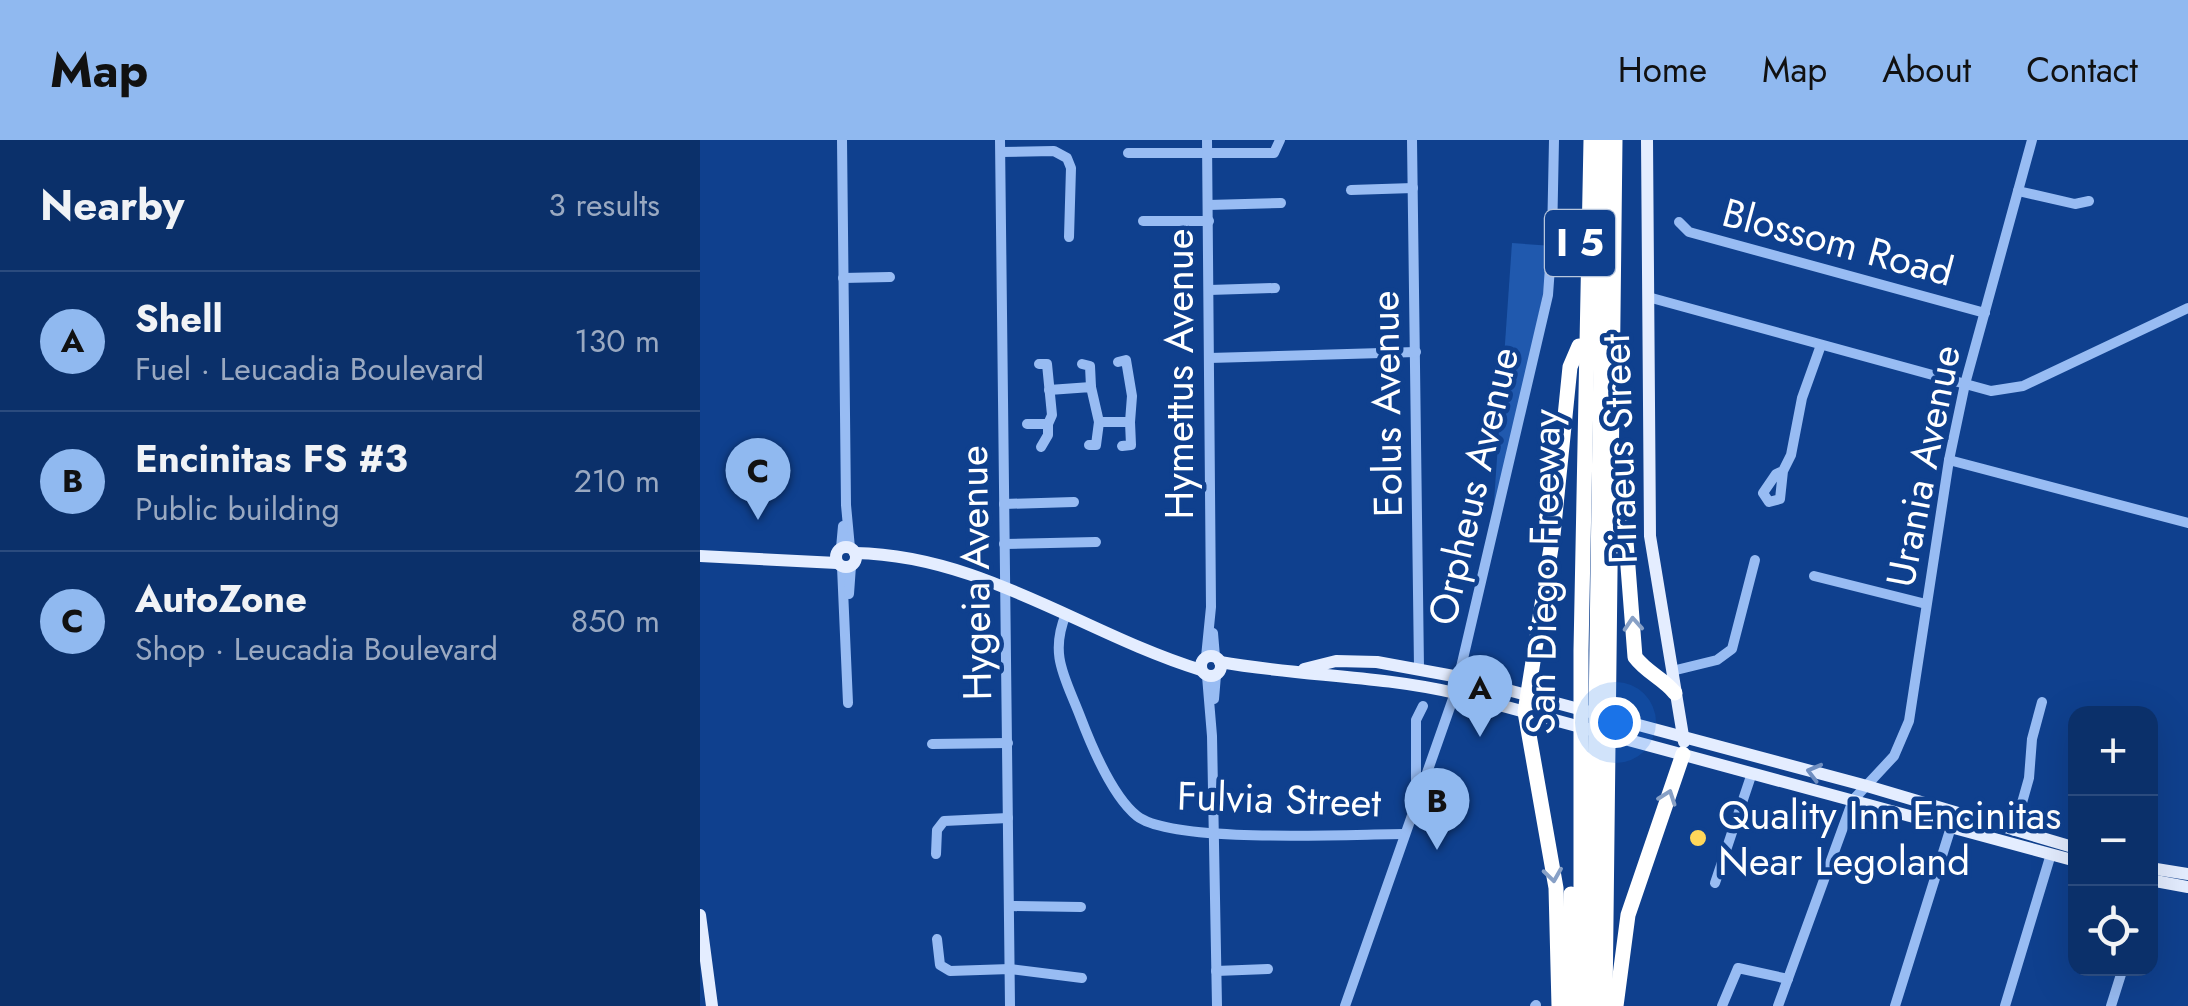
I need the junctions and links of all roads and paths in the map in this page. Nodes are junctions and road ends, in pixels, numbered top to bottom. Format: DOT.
graph roads {
  1 [pos="842,140"];
  2 [pos="1207,140"];
  3 [pos="1280,140"];
  4 [pos="1412,140"];
  5 [pos="1554,140"];
  6 [pos="1582,140"];
  7 [pos="1591,140"];
  8 [pos="1604,140"];
  9 [pos="1615,140"];
  10 [pos="1647,140"];
  11 [pos="2032,140"];
  12 [pos="1000,146"];
  13 [pos="1208,153"];
  14 [pos="1128,154"];
  15 [pos="1413,188"];
  16 [pos="1351,190"];
  17 [pos="2018,191"];
  18 [pos="2090,202"];
  19 [pos="1281,203"];
  20 [pos="1208,205"];
  21 [pos="1143,221"];
  22 [pos="1208,221"];
  23 [pos="1678,222"];
  24 [pos="1069,238"];
  25 [pos="890,277"];
  26 [pos="843,278"];
  27 [pos="1275,288"];
  28 [pos="1209,290"];
  29 [pos="1648,297"];
  30 [pos="2188,308"];
  31 [pos="1984,313"];
  32 [pos="1821,345"];
  33 [pos="1579,346"];
  34 [pos="1416,352"];
  35 [pos="1209,358"];
  36 [pos="1118,362"];
  37 [pos="1039,364"];
  38 [pos="1082,364"];
  39 [pos="1612,371"];
  40 [pos="1965,384"];
  41 [pos="1091,388"];
  42 [pos="1050,390"];
  43 [pos="1099,422"];
  44 [pos="1130,422"];
  45 [pos="1027,424"];
  46 [pos="1048,424"];
  47 [pos="1089,444"];
  48 [pos="1122,446"];
  49 [pos="1041,447"];
  50 [pos="1949,460"];
  51 [pos="1782,471"];
  52 [pos="1074,502"];
  53 [pos="1004,504"];
  54 [pos="2188,523"];
  55 [pos="1096,542"];
  56 [pos="1004,544"];
  57 [pos="700,556"];
  58 [pos="846,557"];
  59 [pos="1754,560"];
  60 [pos="1814,576"];
  61 [pos="1006,585"];
  62 [pos="1926,604"];
  63 [pos="1066,614"];
  64 [pos="1211,666"];
  65 [pos="1419,668"];
  66 [pos="1302,670"];
  67 [pos="1645,671"];
  68 [pos="1672,671"];
  69 [pos="1459,677"];
  70 [pos="1455,693"];
  71 [pos="1676,693"];
  72 [pos="2042,702"];
  73 [pos="848,703"];
  74 [pos="1526,704"];
  75 [pos="1423,706"];
  76 [pos="1008,743"];
  77 [pos="932,744"];
  78 [pos="1683,746"];
  79 [pos="1752,772"];
  80 [pos="1860,793"];
  81 [pos="1416,802"];
  82 [pos="1008,818"];
  83 [pos="1952,827"];
  84 [pos="2014,831"];
  85 [pos="1214,834"];
  86 [pos="1404,834"];
  87 [pos="2068,846"];
  88 [pos="936,854"];
  89 [pos="2051,854"];
  90 [pos="2068,859"];
  91 [pos="2158,869"];
  92 [pos="2188,874"];
  93 [pos="2158,881"];
  94 [pos="1715,883"];
  95 [pos="2188,886"];
  96 [pos="1009,906"];
  97 [pos="1082,907"];
  98 [pos="700,915"];
  99 [pos="937,940"];
  100 [pos="1010,969"];
  101 [pos="1216,970"];
  102 [pos="1268,970"];
  103 [pos="2120,976"];
  104 [pos="1082,978"];
  105 [pos="1788,979"];
  106 [pos="712,1006"];
  107 [pos="1010,1006"];
  108 [pos="1216,1006"];
  109 [pos="1344,1006"];
  110 [pos="1558,1006"];
  111 [pos="1570,1006"];
  112 [pos="1581,1006"];
  113 [pos="1592,1006"];
  114 [pos="1605,1006"];
  115 [pos="1616,1006"];
  116 [pos="1722,1006"];
  117 [pos="1778,1006"];
  118 [pos="1896,1006"];
  119 [pos="2005,1006"];
  120 [pos="2111,1006"];
  1 -- 26 [label="street"];
  2 -- 13 [label="street, Hymettus Avenue"];
  3 -- 13 [label="street"];
  4 -- 15 [label="street, Eolus Avenue"];
  5 -- 69 [label="street, Orpheus Avenue"];
  6 -- 33 [label="highway, San Diego Freeway / I 5"];
  7 -- 112 [label="highway"];
  8 -- 113 [label="highway"];
  9 -- 39 [label="highway, San Diego Freeway / I 5"];
  10 -- 29 [label="main road, Piraeus Street"];
  11 -- 17 [label="street, Urania Avenue"];
  12 -- 24 [label="street"];
  12 -- 53 [label="street, Hygeia Avenue"];
  13 -- 14 [label="street"];
  13 -- 20 [label="street, Hymettus Avenue"];
  15 -- 16 [label="street"];
  15 -- 34 [label="street, Eolus Avenue"];
  17 -- 18 [label="street"];
  17 -- 31 [label="street, Urania Avenue"];
  19 -- 20 [label="street"];
  20 -- 22 [label="street, Hymettus Avenue"];
  21 -- 22 [label="street"];
  22 -- 28 [label="street, Hymettus Avenue"];
  23 -- 31 [label="street, Blossom Road"];
  25 -- 26 [label="street"];
  26 -- 58 [label="street"];
  27 -- 28 [label="street"];
  28 -- 35 [label="street, Hymettus Avenue"];
  29 -- 32 [label="street"];
  29 -- 68 [label="main road, Piraeus Street"];
  30 -- 40 [label="street"];
  31 -- 40 [label="street, Urania Avenue"];
  32 -- 40 [label="street"];
  32 -- 51 [label="street"];
  33 -- 74 [label="highway"];
  33 -- 111 [label="highway, San Diego Freeway / I 5"];
  34 -- 35 [label="street"];
  34 -- 65 [label="street, Eolus Avenue"];
  35 -- 64 [label="street, Hymettus Avenue"];
  36 -- 44 [label="street"];
  37 -- 42 [label="street"];
  38 -- 41 [label="street"];
  67 -- 39 [label="highway, one-way"];
  39 -- 114 [label="highway, San Diego Freeway / I 5"];
  40 -- 50 [label="street, Urania Avenue"];
  41 -- 42 [label="street"];
  41 -- 43 [label="street"];
  42 -- 46 [label="street"];
  43 -- 44 [label="street"];
  43 -- 47 [label="street"];
  44 -- 48 [label="street"];
  45 -- 46 [label="street"];
  46 -- 49 [label="street"];
  50 -- 54 [label="street"];
  50 -- 62 [label="street, Urania Avenue"];
  52 -- 53 [label="street"];
  53 -- 56 [label="street, Hygeia Avenue"];
  55 -- 56 [label="street"];
  56 -- 61 [label="street, Hygeia Avenue"];
  57 -- 58 [label="main road"];
  58 -- 61 [label="main road"];
  58 -- 73 [label="street"];
  59 -- 68 [label="street"];
  60 -- 62 [label="street"];
  61 -- 63 [label="main road"];
  61 -- 76 [label="street, Hygeia Avenue"];
  62 -- 80 [label="street, Urania Avenue"];
  63 -- 64 [label="main road"];
  63 -- 85 [label="street, Fulvia Street"];
  64 -- 66 [label="main road"];
  64 -- 85 [label="street, Hymettus Avenue"];
  65 -- 66 [label="main road"];
  65 -- 69 [label="main road"];
  66 -- 70 [label="main road"];
  67 -- 68 [label="highway"];
  67 -- 71 [label="highway"];
  68 -- 71 [label="main road, Piraeus Street"];
  69 -- 70 [label="street, Orpheus Avenue"];
  69 -- 74 [label="main road"];
  70 -- 74 [label="main road"];
  70 -- 81 [label="street, Orpheus Avenue"];
  71 -- 78 [label="main road, Piraeus Street"];
  72 -- 84 [label="street"];
  74 -- 78 [label="main road"];
  74 -- 78 [label="main road"];
  74 -- 110 [label="highway, one-way"];
  75 -- 81 [label="street"];
  76 -- 77 [label="street"];
  76 -- 82 [label="street, Hygeia Avenue"];
  78 -- 79 [label="main road"];
  80 -- 78 [label="main road, one-way"];
  115 -- 78 [label="highway, one-way"];
  79 -- 80 [label="main road"];
  79 -- 94 [label="street"];
  80 -- 83 [label="main road"];
  80 -- 84 [label="main road"];
  80 -- 105 [label="street, Urania Avenue"];
  81 -- 86 [label="street, Orpheus Avenue"];
  82 -- 88 [label="street"];
  82 -- 96 [label="street, Hygeia Avenue"];
  83 -- 89 [label="main road"];
  83 -- 118 [label="street"];
  84 -- 87 [label="main road"];
  85 -- 86 [label="street, Fulvia Street"];
  85 -- 101 [label="street, Hymettus Avenue"];
  86 -- 109 [label="street, Orpheus Avenue"];
  89 -- 90 [label="main road"];
  89 -- 119 [label="street"];
  91 -- 92 [label="main road"];
  93 -- 95 [label="main road"];
  96 -- 97 [label="street"];
  96 -- 100 [label="street, Hygeia Avenue"];
  98 -- 106 [label="main road"];
  99 -- 100 [label="street"];
  100 -- 104 [label="street"];
  100 -- 107 [label="street, Hygeia Avenue"];
  101 -- 102 [label="street"];
  101 -- 108 [label="street, Hymettus Avenue"];
  103 -- 120 [label="street"];
  105 -- 116 [label="street"];
  105 -- 117 [label="street, Urania Avenue"];
}
